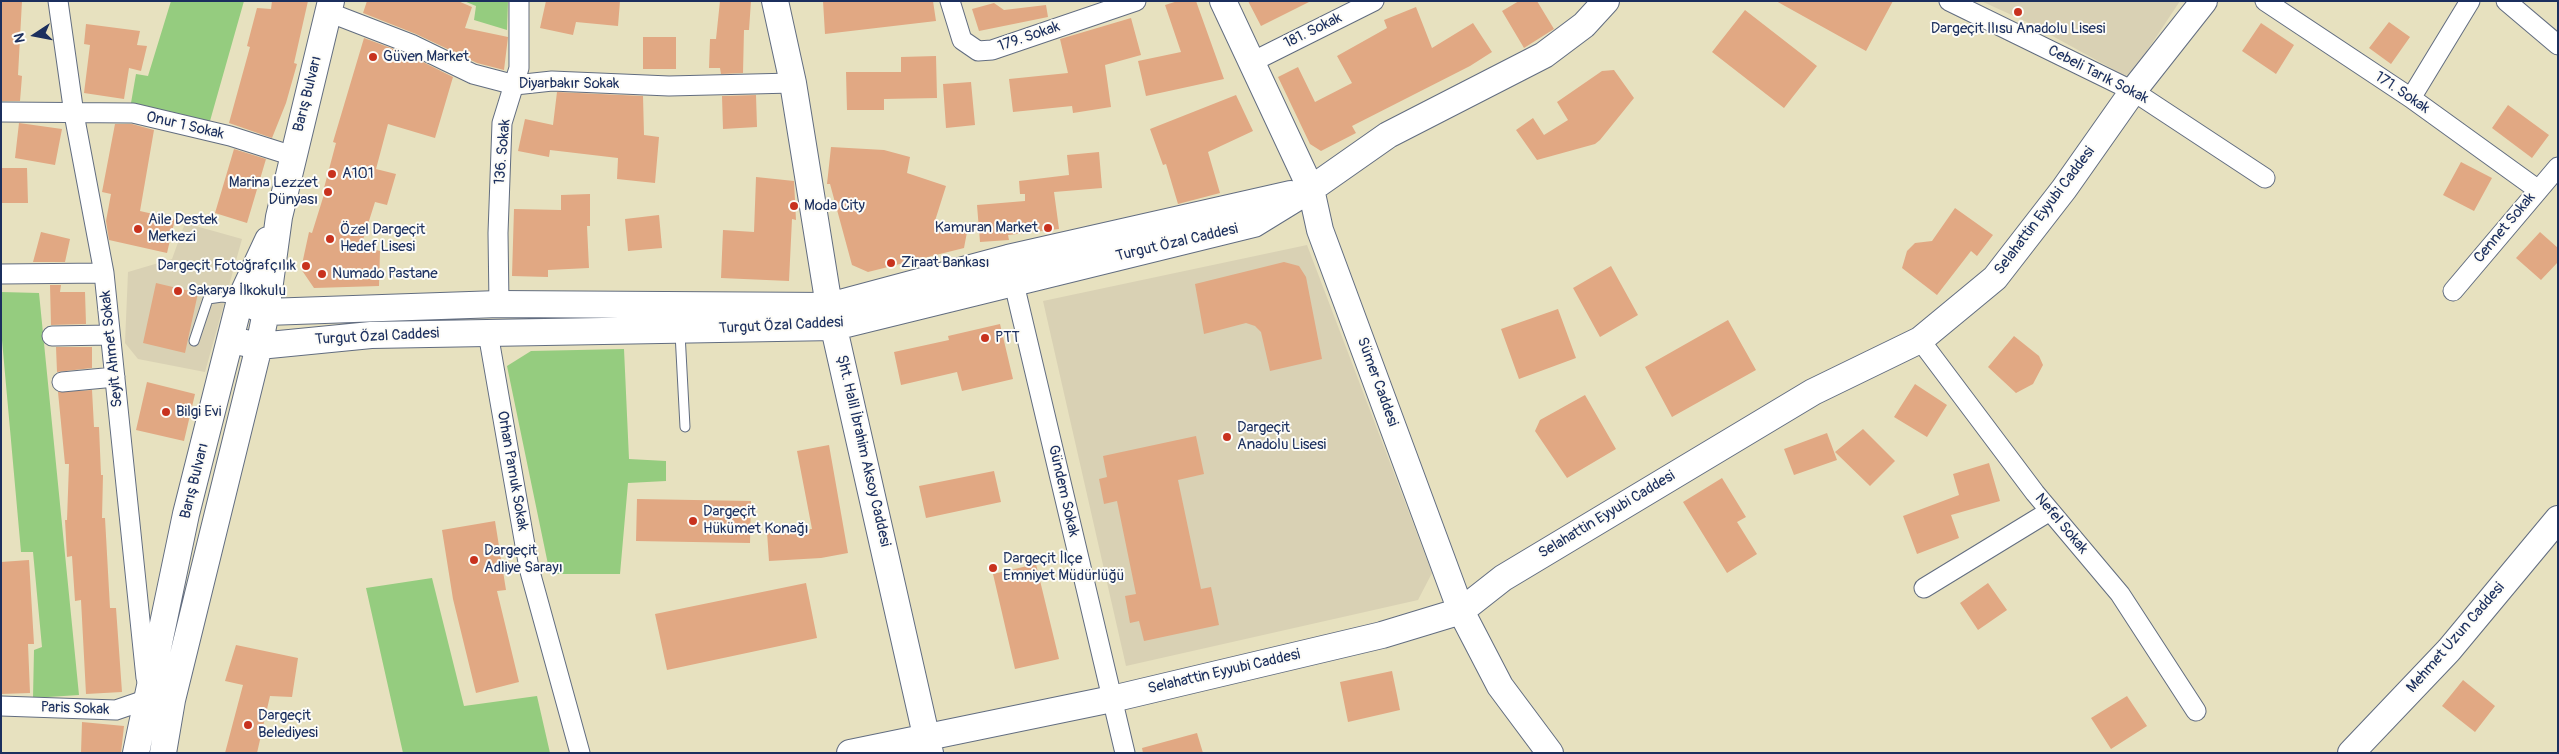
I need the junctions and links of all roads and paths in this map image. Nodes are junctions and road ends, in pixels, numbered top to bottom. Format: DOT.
graph roads {
  1 [pos="58,1"];
  2 [pos="519,1"];
  3 [pos="775,1"];
  4 [pos="950,1"];
  5 [pos="1136,1"];
  6 [pos="1224,1"];
  7 [pos="1374,1"];
  8 [pos="1606,1"];
  9 [pos="1949,1"];
  10 [pos="2204,1"];
  11 [pos="2265,1"];
  12 [pos="2470,1"];
  13 [pos="2506,1"];
  14 [pos="330,7"];
  15 [pos="2558,44"];
  16 [pos="1252,62"];
  17 [pos="793,83"];
  18 [pos="515,85"];
  19 [pos="2133,90"];
  20 [pos="2410,98"];
  21 [pos="1,112"];
  22 [pos="74,114"];
  23 [pos="293,156"];
  24 [pos="2558,167"];
  25 [pos="2265,178"];
  26 [pos="1311,189"];
  27 [pos="2537,189"];
  28 [pos="279,216"];
  29 [pos="1011,270"];
  30 [pos="104,273"];
  31 [pos="1,274"];
  32 [pos="2454,291"];
  33 [pos="240,300"];
  34 [pos="499,304"];
  35 [pos="266,312"];
  36 [pos="832,317"];
  37 [pos="678,318"];
  38 [pos="488,333"];
  39 [pos="110,335"];
  40 [pos="52,336"];
  41 [pos="231,340"];
  42 [pos="1920,340"];
  43 [pos="194,341"];
  44 [pos="259,346"];
  45 [pos="115,377"];
  46 [pos="62,382"];
  47 [pos="684,427"];
  48 [pos="2050,511"];
  49 [pos="2558,519"];
  50 [pos="1924,588"];
  51 [pos="1461,612"];
  52 [pos="1112,699"];
  53 [pos="160,700"];
  54 [pos="1,706"];
  55 [pos="2196,711"];
  56 [pos="928,745"];
  57 [pos="136,753"];
  58 [pos="163,753"];
  59 [pos="580,753"];
  60 [pos="850,753"];
  61 [pos="1125,753"];
  62 [pos="1550,753"];
  63 [pos="2351,753"];
  1 -- 22 [label="street, Seyit Ahmet Sokak"];
  2 -- 18 [label="street, 136. Sokak"];
  3 -- 17 [label="street, Şht. Halil İbrahim Aksoy Caddesi"];
  4 -- 5 [label="street, 179. Sokak"];
  6 -- 16 [label="street, Sümer Caddesi"];
  7 -- 16 [label="street, 181. Sokak"];
  8 -- 26 [label="street, Turgut Özal Caddesi"];
  9 -- 19 [label="street, Cebeli Tarık Sokak"];
  10 -- 19 [label="street, Selahattin Eyyubi Caddesi"];
  11 -- 20 [label="street, 171. Sokak"];
  12 -- 20 [label="street"];
  13 -- 15 [label="street"];
  14 -- 18 [label="street, Diyarbakır Sokak"];
  14 -- 23 [label="street, Barış Bulvarı"];
  16 -- 26 [label="street, Sümer Caddesi"];
  17 -- 18 [label="street, Diyarbakır Sokak"];
  17 -- 36 [label="street, Şht. Halil İbrahim Aksoy Caddesi"];
  18 -- 34 [label="street, 136. Sokak"];
  19 -- 25 [label="street, Cebeli Tarık Sokak"];
  19 -- 42 [label="street, Selahattin Eyyubi Caddesi"];
  20 -- 27 [label="street, 171. Sokak"];
  21 -- 22 [label="street, Onur 1 Sokak"];
  22 -- 23 [label="street, Onur 1 Sokak"];
  22 -- 30 [label="street, Seyit Ahmet Sokak"];
  23 -- 28 [label="street, Barış Bulvarı"];
  24 -- 27 [label="street, Cennet Sokak"];
  26 -- 29 [label="street, Turgut Özal Caddesi"];
  26 -- 51 [label="street, Sümer Caddesi"];
  27 -- 32 [label="street, Cennet Sokak"];
  28 -- 33 [label="street, Barış Bulvarı"];
  28 -- 35 [label="street, Barış Bulvarı"];
  29 -- 36 [label="street, Turgut Özal Caddesi"];
  29 -- 52 [label="street, Gündem Sokak"];
  30 -- 31 [label="street"];
  30 -- 39 [label="street, Seyit Ahmet Sokak"];
  33 -- 35 [label="street, Turgut Özal Caddesi"];
  33 -- 41 [label="street, Barış Bulvarı"];
  33 -- 43 [label="lane"];
  34 -- 35 [label="street, Turgut Özal Caddesi"];
  34 -- 37 [label="street, Turgut Özal Caddesi"];
  35 -- 44 [label="street, Barış Bulvarı"];
  36 -- 37 [label="street, Turgut Özal Caddesi"];
  36 -- 56 [label="street, Şht. Halil İbrahim Aksoy Caddesi"];
  37 -- 38 [label="street, Turgut Özal Caddesi"];
  37 -- 47 [label="lane"];
  38 -- 44 [label="street, Turgut Özal Caddesi"];
  38 -- 59 [label="street, Orhan Pamuk Sokak"];
  39 -- 40 [label="street"];
  39 -- 45 [label="street, Seyit Ahmet Sokak"];
  41 -- 44 [label="street, Turgut Özal Caddesi"];
  41 -- 53 [label="street, Barış Bulvarı"];
  42 -- 48 [label="street, Nefel Sokak"];
  42 -- 51 [label="street, Selahattin Eyyubi Caddesi"];
  44 -- 53 [label="street, Barış Bulvarı"];
  45 -- 46 [label="street"];
  45 -- 53 [label="street, Seyit Ahmet Sokak"];
  48 -- 50 [label="street"];
  48 -- 55 [label="street, Nefel Sokak"];
  49 -- 63 [label="street, Mehmet Uzun Caddesi"];
  51 -- 52 [label="street, Selahattin Eyyubi Caddesi"];
  51 -- 62 [label="street, Sümer Caddesi"];
  52 -- 56 [label="street, Selahattin Eyyubi Caddesi"];
  52 -- 61 [label="street, Gündem Sokak"];
  53 -- 54 [label="street, Paris Sokak"];
  53 -- 57 [label="street, Barış Bulvarı"];
  53 -- 58 [label="street, Barış Bulvarı"];
  56 -- 60 [label="street, Selahattin Eyyubi Caddesi"];
}
